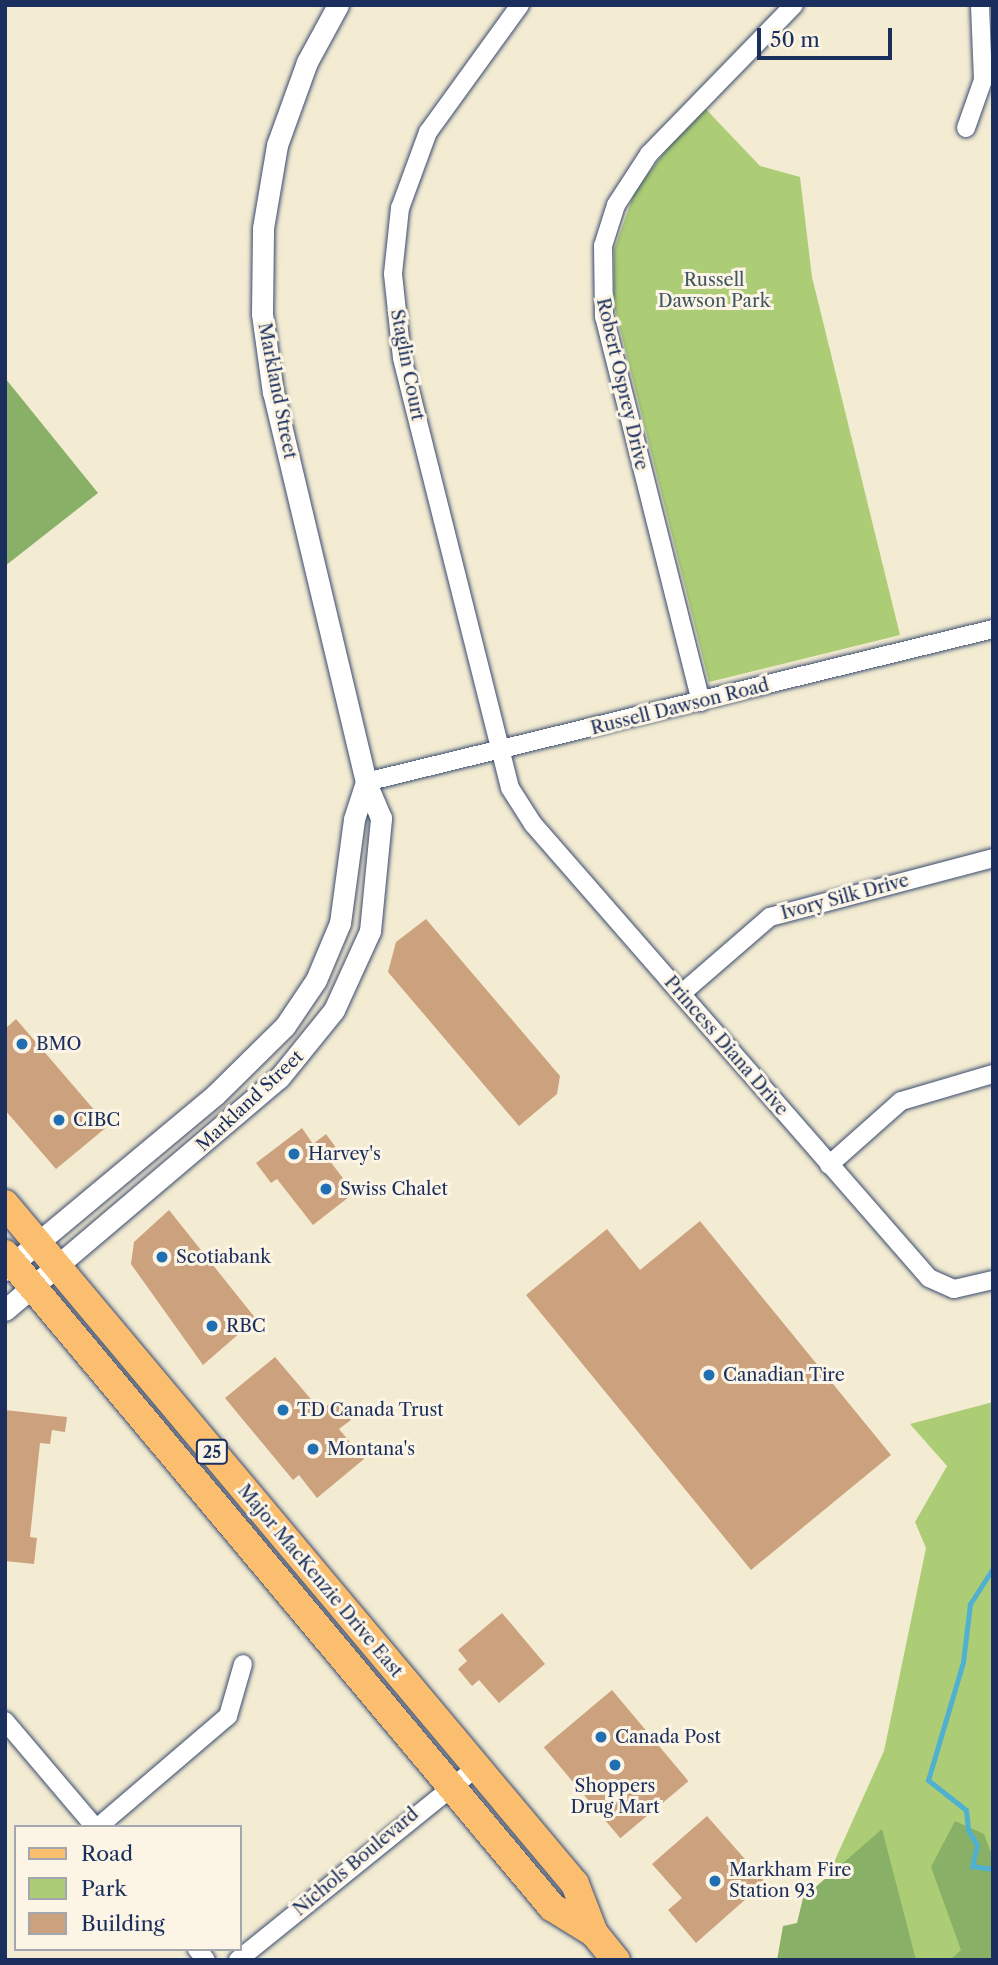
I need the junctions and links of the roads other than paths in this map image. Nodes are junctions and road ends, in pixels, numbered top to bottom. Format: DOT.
graph roads {
  1 [pos="338,5"];
  2 [pos="520,5"];
  3 [pos="794,5"];
  4 [pos="981,5"];
  5 [pos="966,128"];
  6 [pos="993,629"];
  7 [pos="701,702"];
  8 [pos="499,750"];
  9 [pos="366,782"];
  10 [pos="993,858"];
  11 [pos="681,994"];
  12 [pos="993,1074"];
  13 [pos="829,1165"];
  14 [pos="5,1204"];
  15 [pos="38,1243"];
  16 [pos="8,1263"];
  17 [pos="57,1266"];
  18 [pos="993,1280"];
  19 [pos="32,1287"];
  20 [pos="5,1310"];
  21 [pos="243,1664"];
  22 [pos="5,1721"];
  23 [pos="476,1768"];
  24 [pos="450,1787"];
  25 [pos="94,1825"];
  26 [pos="98,1825"];
  27 [pos="594,1933"];
  28 [pos="238,1960"];
  29 [pos="616,1960"];
  1 -- 9 [label="street, Markland Street"];
  2 -- 8 [label="street, Staglin Court"];
  3 -- 7 [label="street, Robert Osprey Drive"];
  4 -- 5 [label="street"];
  6 -- 7 [label="street, Russell Dawson Road"];
  7 -- 8 [label="street, Russell Dawson Road"];
  8 -- 9 [label="street, Russell Dawson Road"];
  8 -- 11 [label="street, Princess Diana Drive"];
  9 -- 15 [label="street, Markland Street"];
  9 -- 17 [label="street, Markland Street"];
  10 -- 11 [label="street, Ivory Silk Drive"];
  11 -- 13 [label="street, Princess Diana Drive"];
  12 -- 13 [label="street"];
  13 -- 18 [label="street, Princess Diana Drive"];
  14 -- 15 [label="main road, Major MacKenzie Drive East / 25"];
  15 -- 16 [label="street, Markland Street"];
  15 -- 17 [label="main road, Major MacKenzie Drive East / 25"];
  16 -- 19 [label="main road, Major MacKenzie Drive East / 25"];
  17 -- 19 [label="street, Markland Street"];
  17 -- 23 [label="main road, Major MacKenzie Drive East / 25"];
  19 -- 20 [label="street, Markland Street"];
  19 -- 24 [label="main road, Major MacKenzie Drive East / 25"];
  21 -- 26 [label="street"];
  22 -- 25 [label="street"];
  23 -- 24 [label="street, Nichols Boulevard"];
  23 -- 27 [label="main road, Major MacKenzie Drive East / 25"];
  24 -- 27 [label="main road, Major MacKenzie Drive East / 25"];
  24 -- 28 [label="street, Nichols Boulevard"];
  27 -- 29 [label="main road, Major MacKenzie Drive East / 25"];
}
